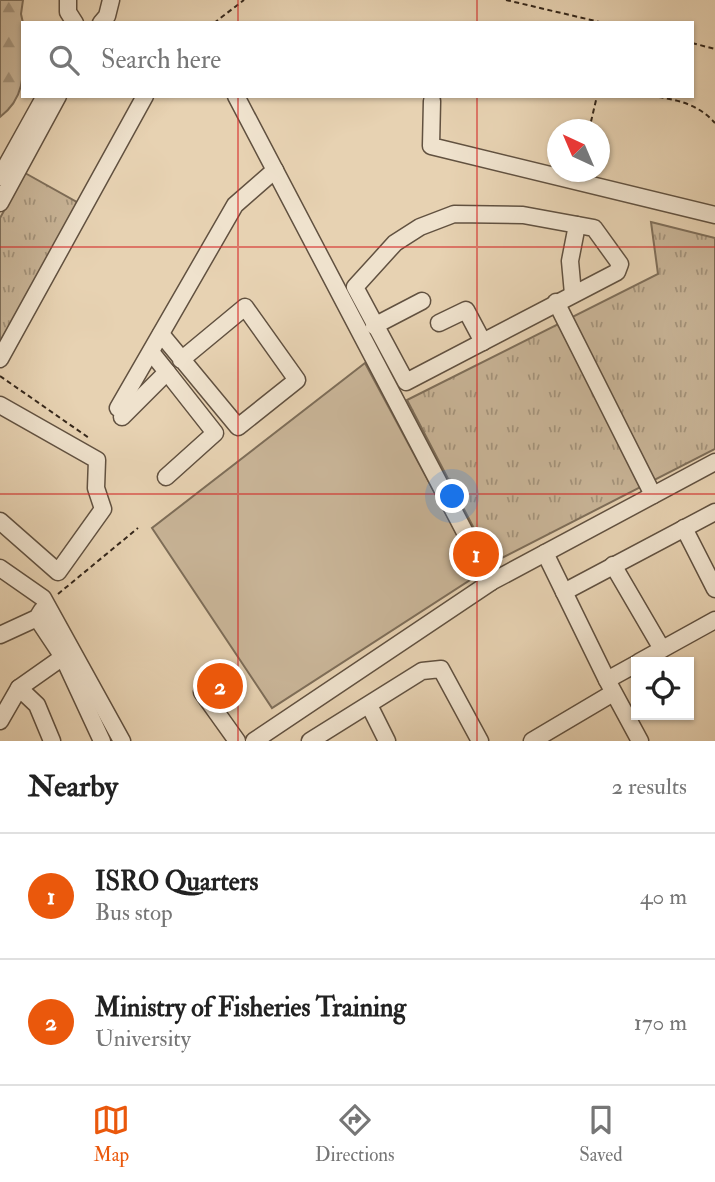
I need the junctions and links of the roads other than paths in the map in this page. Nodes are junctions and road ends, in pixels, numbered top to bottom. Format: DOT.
graph roads {
  1 [pos="68,0"];
  2 [pos="111,0"];
  3 [pos="74,21"];
  4 [pos="103,21"];
  5 [pos="44,98"];
  6 [pos="57,98"];
  7 [pos="144,98"];
  8 [pos="237,98"];
  9 [pos="432,101"];
  10 [pos="275,170"];
  11 [pos="0,177"];
  12 [pos="0,203"];
  13 [pos="715,215"];
  14 [pos="577,225"];
  15 [pos="573,294"];
  16 [pos="422,301"];
  17 [pos="556,302"];
  18 [pos="439,323"];
  19 [pos="374,326"];
  20 [pos="161,334"];
  21 [pos="482,342"];
  22 [pos="151,352"];
  23 [pos="0,359"];
  24 [pos="181,360"];
  25 [pos="167,372"];
  26 [pos="0,405"];
  27 [pos="715,462"];
  28 [pos="166,477"];
  29 [pos="653,495"];
  30 [pos="715,512"];
  31 [pos="2,525"];
  32 [pos="684,528"];
  33 [pos="545,553"];
  34 [pos="613,565"];
  35 [pos="0,568"];
  36 [pos="491,582"];
  37 [pos="715,589"];
  38 [pos="564,592"];
  39 [pos="41,611"];
  40 [pos="715,620"];
  41 [pos="0,635"];
  42 [pos="662,649"];
  43 [pos="63,657"];
  44 [pos="648,657"];
  45 [pos="631,669"];
  46 [pos="610,686"];
  47 [pos="19,688"];
  48 [pos="202,692"];
  49 [pos="369,705"];
  50 [pos="0,721"];
  51 [pos="52,741"];
  52 [pos="102,741"];
  53 [pos="122,741"];
  54 [pos="237,741"];
  55 [pos="254,741"];
  56 [pos="310,741"];
  57 [pos="387,741"];
  58 [pos="480,741"];
  59 [pos="533,741"];
  60 [pos="640,741"];
  1 -- 3 [label="street"];
  2 -- 4 [label="street"];
  5 -- 11 [label="street"];
  6 -- 12 [label="street"];
  7 -- 23 [label="street"];
  8 -- 10 [label="street"];
  9 -- 13 [label="street"];
  10 -- 20 [label="street"];
  10 -- 36 [label="street"];
  14 -- 15 [label="street"];
  14 -- 15 [label="street"];
  14 -- 19 [label="street"];
  15 -- 17 [label="street"];
  16 -- 19 [label="street"];
  17 -- 21 [label="street"];
  17 -- 29 [label="street"];
  18 -- 21 [label="street"];
  19 -- 21 [label="street"];
  20 -- 22 [label="street"];
  20 -- 24 [label="street"];
  22 -- 25 [label="street"];
  22 -- 25 [label="street"];
  24 -- 24 [label="street"];
  25 -- 28 [label="street"];
  26 -- 31 [label="street"];
  27 -- 29 [label="street"];
  29 -- 33 [label="street"];
  30 -- 32 [label="street"];
  32 -- 34 [label="street"];
  32 -- 37 [label="street"];
  33 -- 36 [label="street"];
  33 -- 38 [label="street"];
  34 -- 38 [label="street"];
  34 -- 42 [label="street"];
  35 -- 39 [label="street"];
  36 -- 55 [label="street"];
  38 -- 46 [label="street"];
  39 -- 41 [label="street"];
  39 -- 43 [label="street"];
  39 -- 53 [label="street"];
  40 -- 42 [label="street"];
  42 -- 44 [label="street"];
  43 -- 47 [label="street"];
  43 -- 52 [label="street"];
  45 -- 46 [label="street"];
  46 -- 59 [label="street"];
  46 -- 60 [label="street"];
  47 -- 50 [label="street"];
  47 -- 51 [label="street"];
  48 -- 54 [label="street"];
  49 -- 56 [label="street"];
  49 -- 57 [label="street"];
  49 -- 58 [label="street"];
}
